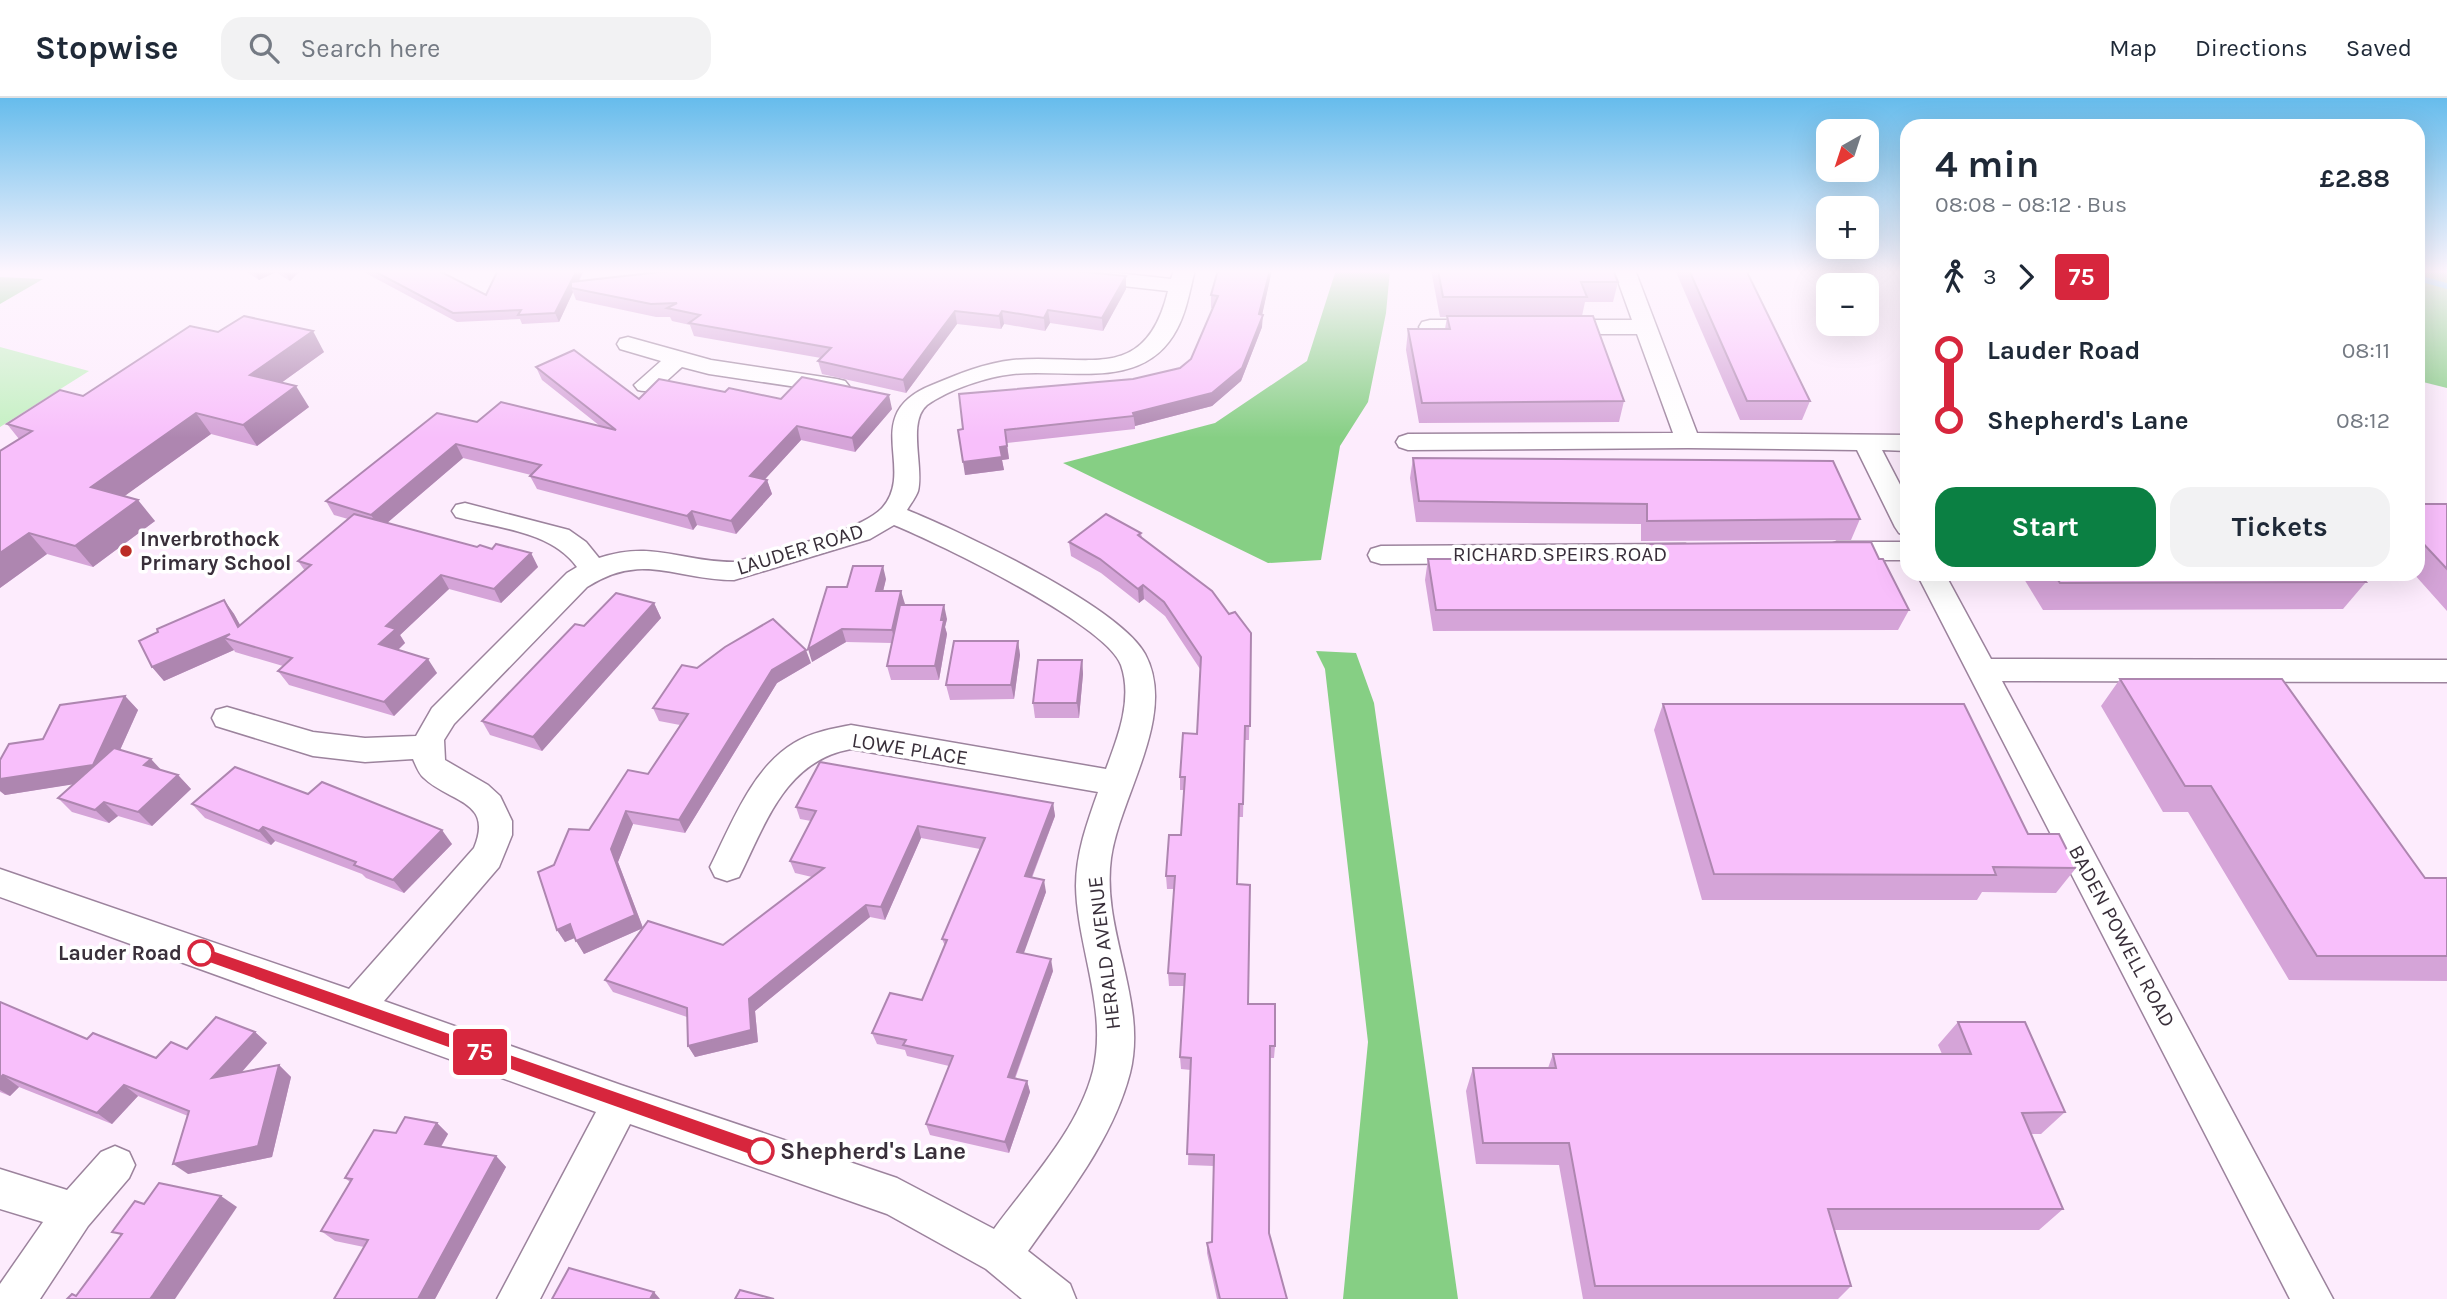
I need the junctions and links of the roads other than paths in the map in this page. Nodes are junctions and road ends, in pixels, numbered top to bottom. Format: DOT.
graph roads {
  1 [pos="1166,326"];
  2 [pos="1430,327"];
  3 [pos="1511,327"];
  4 [pos="1538,327"];
  5 [pos="1646,327"];
  6 [pos="628,344"];
  7 [pos="677,359"];
  8 [pos="646,385"];
  9 [pos="858,390"];
  10 [pos="1688,440"];
  11 [pos="1408,442"];
  12 [pos="1866,443"];
  13 [pos="1900,443"];
  14 [pos="465,511"];
  15 [pos="1900,511"];
  16 [pos="892,514"];
  17 [pos="1900,551"];
  18 [pos="1714,552"];
  19 [pos="1811,552"];
  20 [pos="1381,555"];
  21 [pos="593,570"];
  22 [pos="1935,581"];
  23 [pos="1982,670"];
  24 [pos="2447,671"];
  25 [pos="227,718"];
  26 [pos="427,747"];
  27 [pos="1116,783"];
  28 [pos="727,867"];
  29 [pos="0,883"];
  30 [pos="356,1007"];
  31 [pos="621,1103"];
  32 [pos="115,1165"];
  33 [pos="0,1189"];
  34 [pos="74,1212"];
  35 [pos="999,1255"];
  36 [pos="15,1299"];
  37 [pos="518,1299"];
  38 [pos="1055,1299"];
  39 [pos="2312,1299"];
  1 -- 16 [label="street"];
  2 -- 3 [label="street"];
  4 -- 5 [label="street"];
  5 -- 10 [label="street"];
  6 -- 7 [label="street"];
  7 -- 8 [label="street"];
  7 -- 9 [label="street"];
  10 -- 11 [label="street"];
  10 -- 12 [label="street"];
  12 -- 13 [label="street"];
  12 -- 15 [label="street"];
  14 -- 21 [label="street"];
  16 -- 21 [label="street, LAUDER ROAD"];
  16 -- 27 [label="street, HERALD AVENUE"];
  17 -- 19 [label="street"];
  18 -- 20 [label="street, RICHARD SPEIRS ROAD"];
  21 -- 26 [label="street, LAUDER ROAD"];
  22 -- 23 [label="street, BADEN POWELL ROAD"];
  23 -- 24 [label="street"];
  23 -- 39 [label="street, BADEN POWELL ROAD"];
  25 -- 26 [label="street"];
  26 -- 30 [label="street"];
  27 -- 28 [label="street, LOWE PLACE"];
  27 -- 35 [label="street, HERALD AVENUE"];
  29 -- 30 [label="street"];
  30 -- 31 [label="street"];
  31 -- 35 [label="street"];
  31 -- 37 [label="street"];
  32 -- 34 [label="street"];
  33 -- 34 [label="street"];
  34 -- 36 [label="street"];
  35 -- 38 [label="street"];
}
